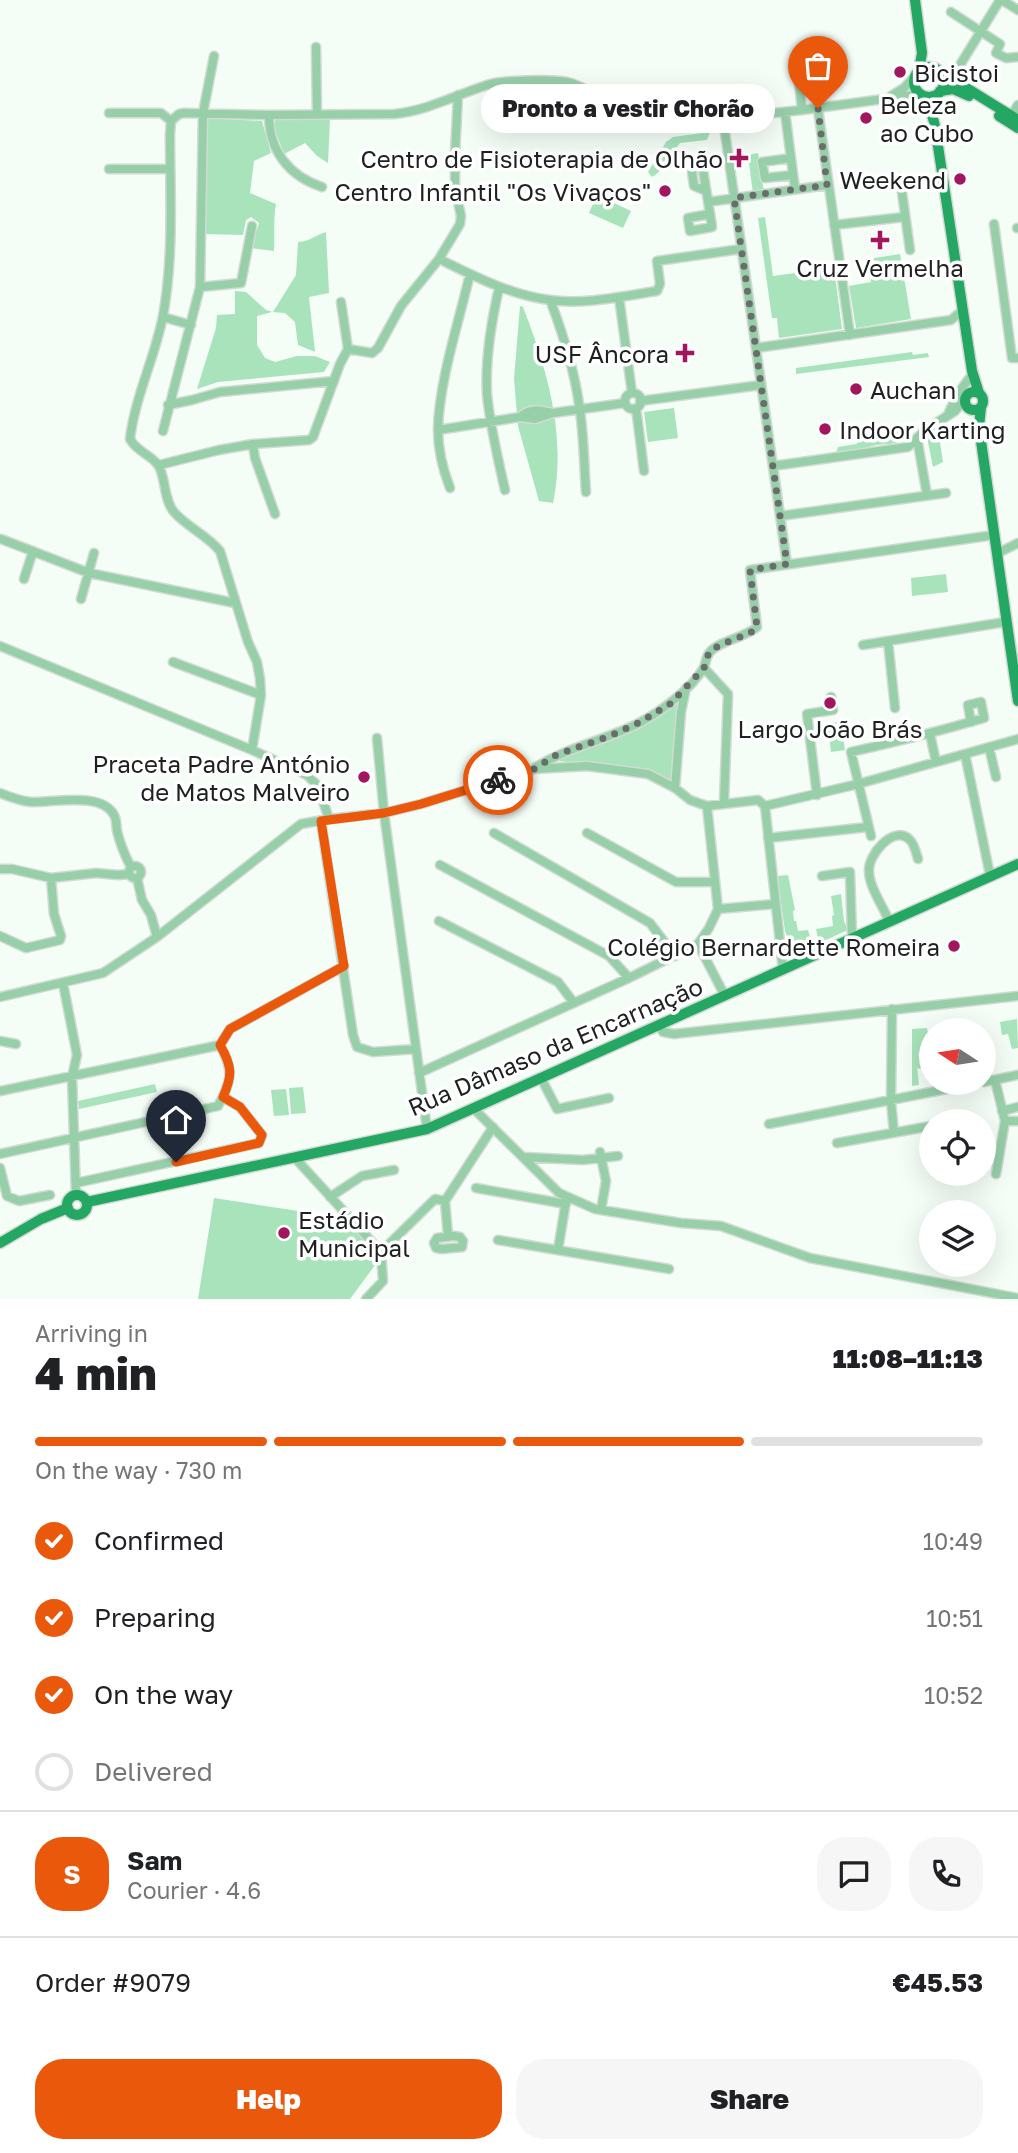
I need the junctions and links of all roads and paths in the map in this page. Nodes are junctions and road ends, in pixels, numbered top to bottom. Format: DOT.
graph roads {
  1 [pos="917,0"];
  2 [pos="1001,0"];
  3 [pos="1018,10"];
  4 [pos="951,12"];
  5 [pos="981,31"];
  6 [pos="316,47"];
  7 [pos="214,56"];
  8 [pos="1018,57"];
  9 [pos="797,63"];
  10 [pos="936,69"];
  11 [pos="917,73"];
  12 [pos="951,78"];
  13 [pos="939,92"];
  14 [pos="458,95"];
  15 [pos="922,95"];
  16 [pos="883,100"];
  17 [pos="1018,105"];
  18 [pos="818,108"];
  19 [pos="802,110"];
  20 [pos="785,112"];
  21 [pos="109,113"];
  22 [pos="203,113"];
  23 [pos="317,114"];
  24 [pos="269,115"];
  25 [pos="1015,118"];
  26 [pos="723,119"];
  27 [pos="172,121"];
  28 [pos="935,126"];
  29 [pos="1018,128"];
  30 [pos="791,158"];
  31 [pos="109,169"];
  32 [pos="170,169"];
  33 [pos="793,175"];
  34 [pos="900,178"];
  35 [pos="827,185"];
  36 [pos="322,187"];
  37 [pos="795,189"];
  38 [pos="706,191"];
  39 [pos="734,198"];
  40 [pos="708,202"];
  41 [pos="710,214"];
  42 [pos="904,216"];
  43 [pos="994,224"];
  44 [pos="834,225"];
  45 [pos="251,226"];
  46 [pos="741,249"];
  47 [pos="910,250"];
  48 [pos="439,259"];
  49 [pos="470,274"];
  50 [pos="200,287"];
  51 [pos="499,288"];
  52 [pos="619,297"];
  53 [pos="550,300"];
  54 [pos="341,303"];
  55 [pos="963,310"];
  56 [pos="163,317"];
  57 [pos="951,320"];
  58 [pos="191,325"];
  59 [pos="965,327"];
  60 [pos="850,335"];
  61 [pos="756,348"];
  62 [pos="348,349"];
  63 [pos="1018,358"];
  64 [pos="971,373"];
  65 [pos="334,381"];
  66 [pos="761,385"];
  67 [pos="632,393"];
  68 [pos="979,393"];
  69 [pos="967,397"];
  70 [pos="625,403"];
  71 [pos="168,405"];
  72 [pos="638,405"];
  73 [pos="976,408"];
  74 [pos="580,410"];
  75 [pos="947,416"];
  76 [pos="491,421"];
  77 [pos="438,430"];
  78 [pos="163,431"];
  79 [pos="917,438"];
  80 [pos="253,444"];
  81 [pos="159,465"];
  82 [pos="773,466"];
  83 [pos="644,471"];
  84 [pos="450,488"];
  85 [pos="505,490"];
  86 [pos="586,492"];
  87 [pos="946,493"];
  88 [pos="927,495"];
  89 [pos="275,514"];
  90 [pos="780,516"];
  91 [pos="994,537"];
  92 [pos="1,539"];
  93 [pos="1016,543"];
  94 [pos="33,551"];
  95 [pos="94,553"];
  96 [pos="997,558"];
  97 [pos="787,564"];
  98 [pos="89,573"];
  99 [pos="24,579"];
  100 [pos="81,599"];
  101 [pos="235,603"];
  102 [pos="1005,622"];
  103 [pos="888,641"];
  104 [pos="863,645"];
  105 [pos="0,646"];
  106 [pos="173,662"];
  107 [pos="704,668"];
  108 [pos="686,688"];
  109 [pos="261,695"];
  110 [pos="831,697"];
  111 [pos="1018,701"];
  112 [pos="895,708"];
  113 [pos="971,722"];
  114 [pos="930,734"];
  115 [pos="377,738"];
  116 [pos="1018,739"];
  117 [pos="989,747"];
  118 [pos="252,750"];
  119 [pos="965,754"];
  120 [pos="936,762"];
  121 [pos="534,769"];
  122 [pos="996,777"];
  123 [pos="858,784"];
  124 [pos="675,788"];
  125 [pos="0,793"];
  126 [pos="817,795"];
  127 [pos="723,803"];
  128 [pos="707,806"];
  129 [pos="765,806"];
  130 [pos="384,813"];
  131 [pos="325,820"];
  132 [pos="868,827"];
  133 [pos="587,833"];
  134 [pos="494,834"];
  135 [pos="871,836"];
  136 [pos="768,838"];
  137 [pos="918,859"];
  138 [pos="1018,864"];
  139 [pos="440,865"];
  140 [pos="0,869"];
  141 [pos="132,873"];
  142 [pos="990,875"];
  143 [pos="822,876"];
  144 [pos="51,878"];
  145 [pos="715,882"];
  146 [pos="845,898"];
  147 [pos="775,904"];
  148 [pos="718,909"];
  149 [pos="151,915"];
  150 [pos="851,920"];
  151 [pos="439,921"];
  152 [pos="890,921"];
  153 [pos="170,927"];
  154 [pos="0,936"];
  155 [pos="157,937"];
  156 [pos="852,938"];
  157 [pos="698,944"];
  158 [pos="675,956"];
  159 [pos="344,966"];
  160 [pos="783,970"];
  161 [pos="629,978"];
  162 [pos="63,983"];
  163 [pos="725,996"];
  164 [pos="1018,996"];
  165 [pos="0,997"];
  166 [pos="574,1003"];
  167 [pos="892,1009"];
  168 [pos="659,1025"];
  169 [pos="0,1041"];
  170 [pos="16,1044"];
  171 [pos="220,1045"];
  172 [pos="416,1049"];
  173 [pos="419,1073"];
  174 [pos="1018,1075"];
  175 [pos="72,1077"];
  176 [pos="541,1078"];
  177 [pos="996,1080"];
  178 [pos="996,1084"];
  179 [pos="0,1091"];
  180 [pos="919,1095"];
  181 [pos="223,1097"];
  182 [pos="610,1098"];
  183 [pos="891,1101"];
  184 [pos="1018,1107"];
  185 [pos="474,1109"];
  186 [pos="1002,1111"];
  187 [pos="1004,1121"];
  188 [pos="1018,1121"];
  189 [pos="769,1124"];
  190 [pos="493,1127"];
  191 [pos="919,1128"];
  192 [pos="427,1129"];
  193 [pos="894,1133"];
  194 [pos="74,1138"];
  195 [pos="837,1143"];
  196 [pos="0,1154"];
  197 [pos="601,1156"];
  198 [pos="618,1156"];
  199 [pos="523,1157"];
  200 [pos="295,1158"];
  201 [pos="0,1168"];
  202 [pos="394,1170"];
  203 [pos="996,1174"];
  204 [pos="76,1183"];
  205 [pos="476,1188"];
  206 [pos="50,1195"];
  207 [pos="76,1195"];
  208 [pos="330,1196"];
  209 [pos="445,1200"];
  210 [pos="566,1200"];
  211 [pos="87,1202"];
  212 [pos="68,1208"];
  213 [pos="601,1210"];
  214 [pos="448,1236"];
  215 [pos="498,1240"];
  216 [pos="0,1243"];
  217 [pos="558,1250"];
  218 [pos="381,1252"];
  219 [pos="669,1269"];
  220 [pos="1018,1298"];
  221 [pos="366,1299"];
  1 -- 10 [label="main road"];
  1 -- 11 [label="main road"];
  2 -- 3 [label="street"];
  2 -- 5 [label="street"];
  4 -- 5 [label="street"];
  5 -- 8 [label="street"];
  5 -- 12 [label="street"];
  6 -- 23 [label="street"];
  7 -- 22 [label="street"];
  9 -- 19 [label="street"];
  10 -- 11 [label="main road"];
  10 -- 12 [label="main road"];
  10 -- 13 [label="main road"];
  11 -- 15 [label="main road"];
  11 -- 16 [label="street"];
  12 -- 25 [label="main road"];
  13 -- 15 [label="main road"];
  13 -- 28 [label="main road"];
  13 -- 29 [label="main road"];
  14 -- 23 [label="street"];
  14 -- 26 [label="street"];
  14 -- 48 [label="street"];
  15 -- 16 [label="street"];
  15 -- 28 [label="main road"];
  16 -- 18 [label="street"];
  17 -- 25 [label="street"];
  18 -- 19 [label="street"];
  18 -- 35 [label="street"];
  19 -- 20 [label="street"];
  20 -- 26 [label="street"];
  20 -- 30 [label="street"];
  21 -- 27 [label="street"];
  22 -- 24 [label="street"];
  22 -- 27 [label="street"];
  22 -- 50 [label="street"];
  23 -- 24 [label="street"];
  24 -- 36 [label="street"];
  26 -- 39 [label="street"];
  27 -- 32 [label="street"];
  28 -- 55 [label="main road"];
  30 -- 33 [label="street"];
  30 -- 33 [label="street"];
  31 -- 32 [label="street"];
  32 -- 56 [label="street"];
  33 -- 37 [label="street"];
  34 -- 42 [label="street"];
  35 -- 37 [label="street"];
  35 -- 44 [label="street"];
  37 -- 39 [label="street"];
  38 -- 40 [label="street"];
  39 -- 40 [label="street"];
  39 -- 46 [label="street"];
  40 -- 41 [label="street"];
  42 -- 44 [label="street"];
  42 -- 47 [label="street"];
  43 -- 63 [label="street"];
  44 -- 60 [label="street"];
  45 -- 50 [label="street"];
  46 -- 52 [label="street"];
  46 -- 61 [label="street"];
  48 -- 49 [label="street"];
  48 -- 62 [label="street"];
  49 -- 51 [label="street"];
  49 -- 77 [label="street"];
  50 -- 58 [label="street"];
  51 -- 53 [label="street"];
  51 -- 76 [label="street"];
  52 -- 53 [label="street"];
  52 -- 67 [label="street"];
  53 -- 74 [label="street"];
  54 -- 62 [label="street"];
  55 -- 57 [label="street"];
  55 -- 59 [label="main road"];
  56 -- 58 [label="street"];
  56 -- 81 [label="street"];
  57 -- 59 [label="street"];
  57 -- 60 [label="street"];
  58 -- 71 [label="street"];
  59 -- 64 [label="main road"];
  60 -- 61 [label="street"];
  61 -- 66 [label="street"];
  62 -- 65 [label="street"];
  64 -- 68 [label="main road"];
  64 -- 69 [label="main road"];
  64 -- 75 [label="street"];
  65 -- 71 [label="street"];
  65 -- 80 [label="street"];
  66 -- 72 [label="street"];
  66 -- 82 [label="street"];
  67 -- 70 [label="street"];
  67 -- 72 [label="street"];
  68 -- 69 [label="main road"];
  68 -- 73 [label="main road"];
  69 -- 73 [label="main road"];
  69 -- 75 [label="street"];
  70 -- 72 [label="street"];
  70 -- 74 [label="street"];
  71 -- 78 [label="street"];
  72 -- 83 [label="street"];
  73 -- 91 [label="main road"];
  74 -- 76 [label="street"];
  74 -- 86 [label="street"];
  75 -- 79 [label="street"];
  76 -- 77 [label="street"];
  76 -- 85 [label="street"];
  77 -- 84 [label="street"];
  79 -- 82 [label="street"];
  79 -- 88 [label="street"];
  80 -- 81 [label="street"];
  80 -- 89 [label="street"];
  81 -- 101 [label="street"];
  82 -- 90 [label="street"];
  87 -- 88 [label="street"];
  88 -- 90 [label="street"];
  90 -- 97 [label="street"];
  91 -- 93 [label="street"];
  91 -- 96 [label="main road"];
  91 -- 97 [label="street"];
  92 -- 94 [label="street"];
  93 -- 96 [label="street"];
  94 -- 98 [label="street"];
  94 -- 99 [label="street"];
  95 -- 98 [label="street"];
  96 -- 102 [label="main road"];
  97 -- 107 [label="street"];
  98 -- 100 [label="street"];
  98 -- 101 [label="street"];
  101 -- 109 [label="street"];
  102 -- 103 [label="street"];
  102 -- 111 [label="main road"];
  103 -- 104 [label="street"];
  103 -- 112 [label="street"];
  105 -- 118 [label="street"];
  106 -- 109 [label="street"];
  107 -- 108 [label="street"];
  107 -- 127 [label="street"];
  108 -- 121 [label="street"];
  108 -- 124 [label="street"];
  109 -- 118 [label="street"];
  110 -- 126 [label="street"];
  113 -- 114 [label="street"];
  114 -- 120 [label="street"];
  114 -- 123 [label="street"];
  115 -- 130 [label="street"];
  116 -- 117 [label="street"];
  117 -- 119 [label="street"];
  117 -- 122 [label="street"];
  118 -- 131 [label="street"];
  119 -- 120 [label="street"];
  119 -- 142 [label="street"];
  120 -- 123 [label="street"];
  121 -- 124 [label="street"];
  121 -- 130 [label="street"];
  123 -- 126 [label="street"];
  123 -- 132 [label="street"];
  124 -- 128 [label="street"];
  125 -- 141 [label="street"];
  126 -- 129 [label="street"];
  127 -- 128 [label="street"];
  127 -- 129 [label="street"];
  128 -- 145 [label="street"];
  129 -- 136 [label="street"];
  130 -- 131 [label="street"];
  130 -- 172 [label="street"];
  131 -- 153 [label="street"];
  131 -- 159 [label="street"];
  132 -- 135 [label="street"];
  132 -- 136 [label="street"];
  133 -- 145 [label="street"];
  134 -- 158 [label="street"];
  136 -- 147 [label="street"];
  137 -- 152 [label="street"];
  138 -- 142 [label="main road, Rua Dâmaso da Encarnação"];
  139 -- 161 [label="street"];
  140 -- 144 [label="street"];
  141 -- 144 [label="street"];
  141 -- 149 [label="street"];
  142 -- 152 [label="main road, Rua Dâmaso da Encarnação"];
  143 -- 150 [label="street"];
  144 -- 154 [label="street"];
  145 -- 148 [label="street"];
  146 -- 150 [label="street"];
  147 -- 148 [label="street"];
  147 -- 160 [label="street"];
  148 -- 157 [label="street"];
  149 -- 153 [label="street"];
  149 -- 155 [label="street"];
  150 -- 156 [label="street"];
  151 -- 166 [label="street"];
  152 -- 156 [label="main road, Rua Dâmaso da Encarnação"];
  153 -- 155 [label="street"];
  155 -- 162 [label="street"];
  156 -- 160 [label="main road, Rua Dâmaso da Encarnação"];
  157 -- 158 [label="street"];
  157 -- 163 [label="street"];
  158 -- 161 [label="street"];
  159 -- 171 [label="street"];
  159 -- 172 [label="street"];
  160 -- 163 [label="main road, Rua Dâmaso da Encarnação"];
  161 -- 166 [label="street"];
  162 -- 165 [label="street"];
  162 -- 175 [label="street"];
  163 -- 168 [label="main road, Rua Dâmaso da Encarnação"];
  164 -- 167 [label="street"];
  166 -- 173 [label="street"];
  167 -- 168 [label="street"];
  167 -- 183 [label="street"];
  168 -- 176 [label="main road, Rua Dâmaso da Encarnação"];
  169 -- 170 [label="street"];
  171 -- 175 [label="street"];
  171 -- 181 [label="street"];
  172 -- 173 [label="street"];
  173 -- 192 [label="street"];
  174 -- 177 [label="street"];
  175 -- 179 [label="street"];
  175 -- 194 [label="street"];
  176 -- 182 [label="street"];
  176 -- 185 [label="main road, Rua Dâmaso da Encarnação"];
  178 -- 186 [label="street"];
  180 -- 183 [label="street"];
  181 -- 194 [label="street"];
  181 -- 204 [label="street"];
  183 -- 189 [label="street"];
  183 -- 193 [label="street"];
  184 -- 186 [label="street"];
  185 -- 190 [label="street"];
  185 -- 192 [label="main road, Rua Dâmaso da Encarnação"];
  186 -- 187 [label="street"];
  187 -- 188 [label="street"];
  187 -- 203 [label="street"];
  190 -- 199 [label="street"];
  190 -- 209 [label="street"];
  191 -- 193 [label="street"];
  192 -- 200 [label="main road, Rua Dâmaso da Encarnação"];
  193 -- 195 [label="street"];
  194 -- 196 [label="street"];
  194 -- 204 [label="street"];
  197 -- 198 [label="street"];
  197 -- 199 [label="street"];
  197 -- 213 [label="street"];
  199 -- 210 [label="street"];
  200 -- 208 [label="street"];
  200 -- 211 [label="main road, Rua Dâmaso da Encarnação"];
  201 -- 206 [label="street"];
  202 -- 208 [label="street"];
  204 -- 207 [label="street"];
  205 -- 210 [label="street"];
  207 -- 211 [label="main road"];
  207 -- 212 [label="main road"];
  208 -- 218 [label="street"];
  209 -- 214 [label="street"];
  209 -- 218 [label="street"];
  210 -- 213 [label="street"];
  210 -- 217 [label="street"];
  211 -- 212 [label="main road"];
  212 -- 216 [label="main road"];
  213 -- 220 [label="street"];
  215 -- 217 [label="street"];
  217 -- 219 [label="street"];
  218 -- 221 [label="street"];
}
